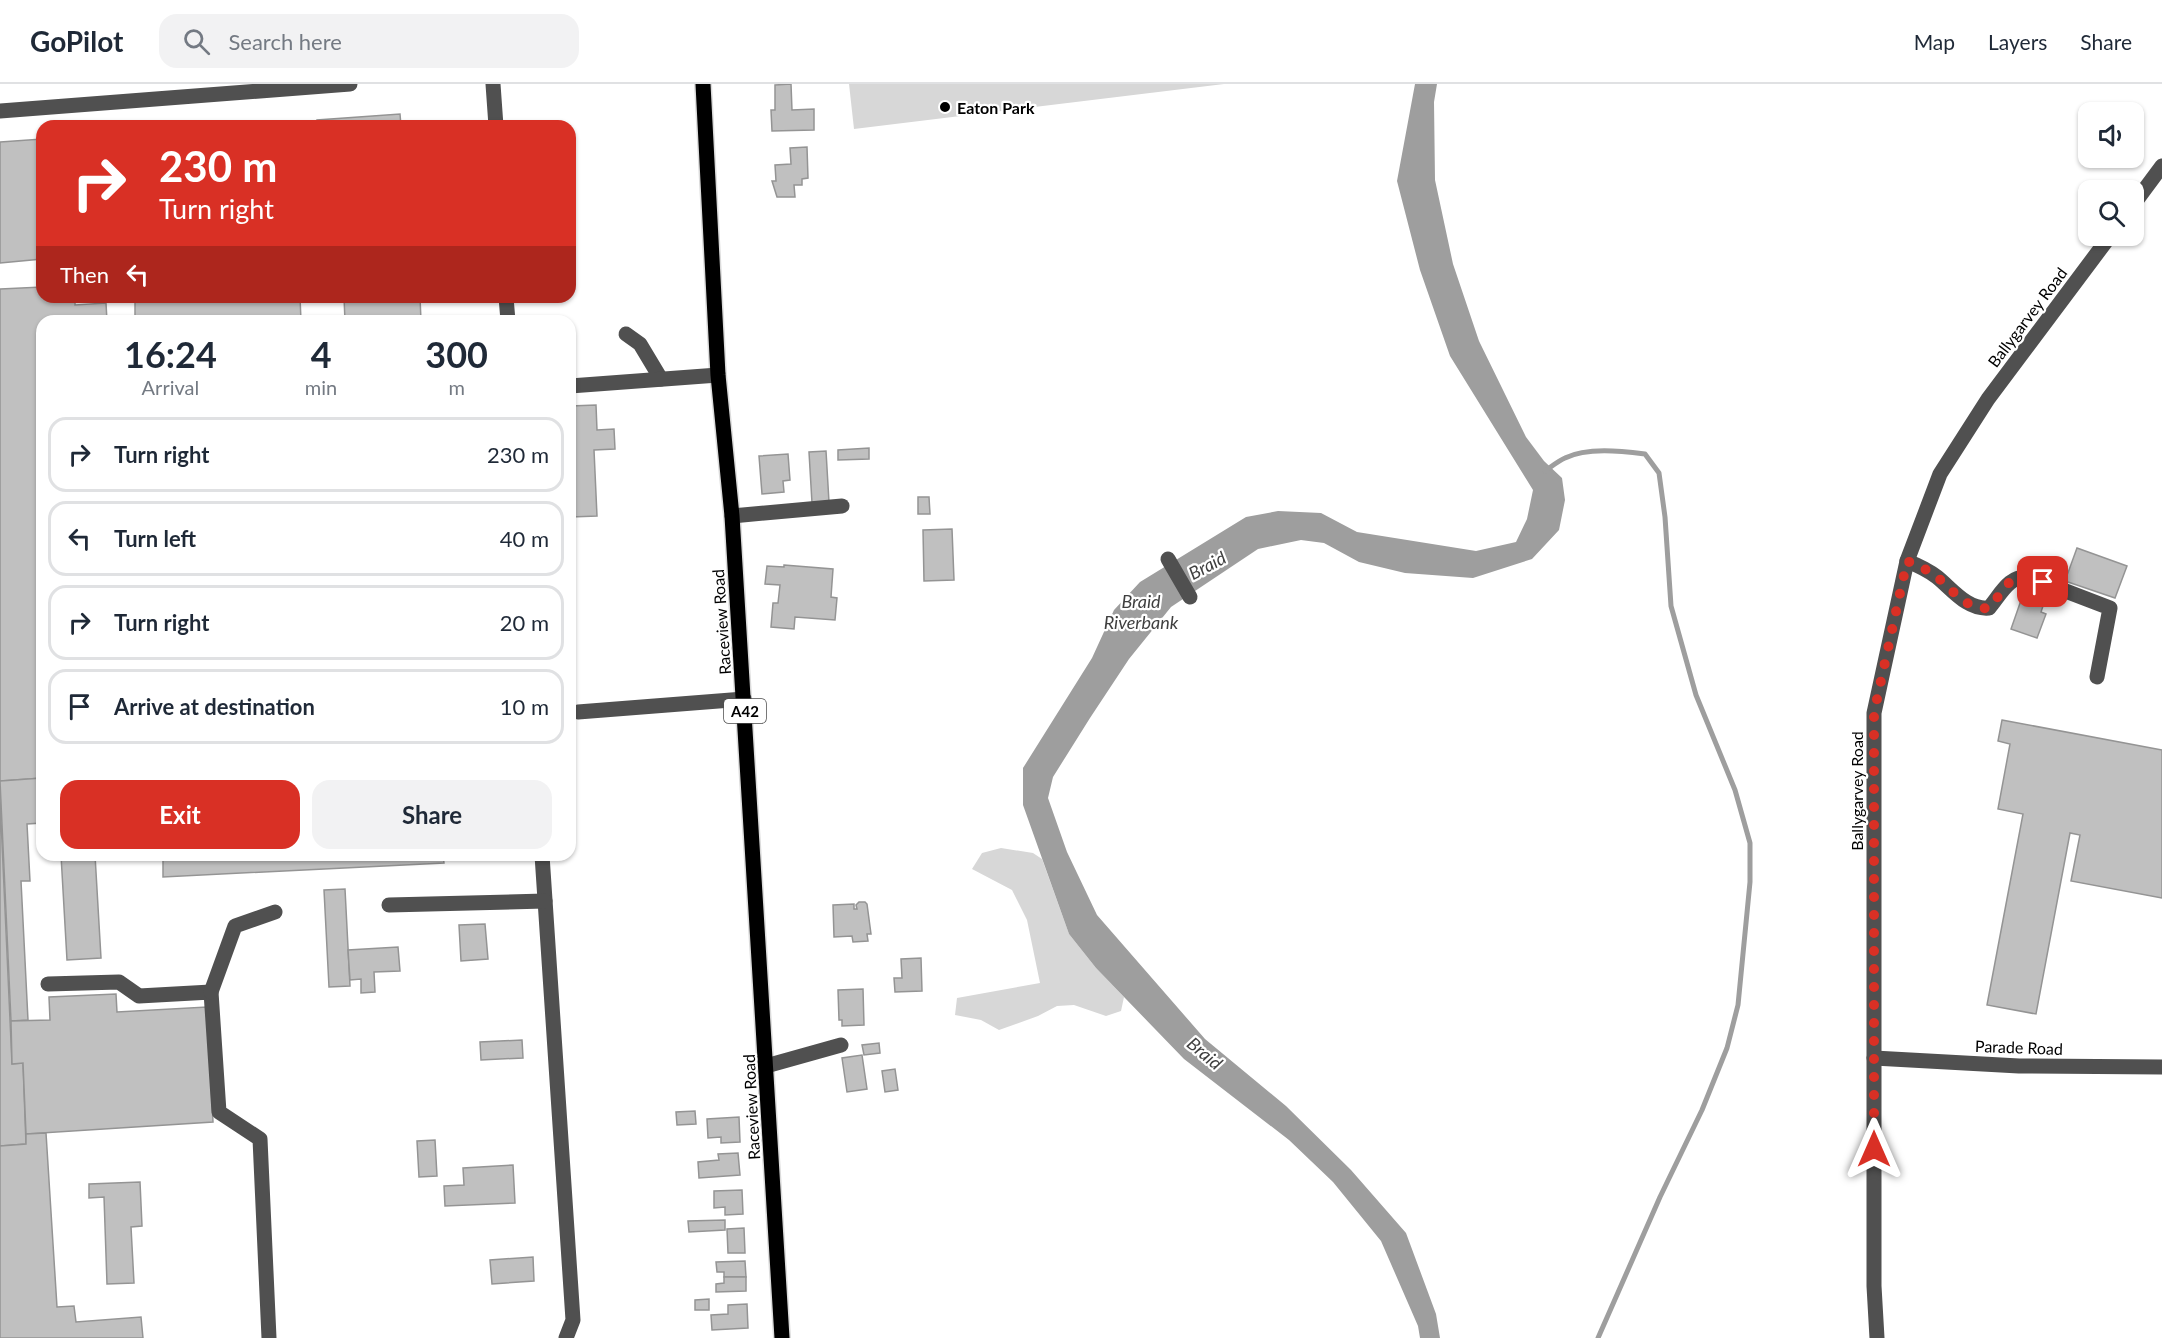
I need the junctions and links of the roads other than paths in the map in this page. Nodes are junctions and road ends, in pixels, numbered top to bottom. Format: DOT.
graph roads {
  1 [pos="350,84"];
  2 [pos="493,84"];
  3 [pos="703,84"];
  4 [pos="0,111"];
  5 [pos="496,120"];
  6 [pos="2162,166"];
  7 [pos="2144,190"];
  8 [pos="2103,246"];
  9 [pos="626,334"];
  10 [pos="718,375"];
  11 [pos="661,379"];
  12 [pos="576,386"];
  13 [pos="842,506"];
  14 [pos="732,516"];
  15 [pos="1168,559"];
  16 [pos="1907,561"];
  17 [pos="1190,597"];
  18 [pos="2097,677"];
  19 [pos="744,699"];
  20 [pos="578,712"];
  21 [pos="542,861"];
  22 [pos="545,901"];
  23 [pos="389,905"];
  24 [pos="275,912"];
  25 [pos="48,984"];
  26 [pos="211,992"];
  27 [pos="841,1046"];
  28 [pos="1874,1058"];
  29 [pos="766,1066"];
  30 [pos="2162,1067"];
  31 [pos="268,1338"];
  32 [pos="566,1338"];
  33 [pos="782,1338"];
  34 [pos="1877,1338"];
  1 -- 4 [label="street"];
  2 -- 5 [label="street"];
  3 -- 10 [label="main road, Raceview Road / A42"];
  6 -- 7 [label="street"];
  8 -- 16 [label="street, Ballygarvey Road"];
  9 -- 11 [label="street"];
  10 -- 11 [label="street"];
  10 -- 14 [label="main road, Raceview Road / A42"];
  11 -- 12 [label="street"];
  13 -- 14 [label="street"];
  14 -- 19 [label="main road, Raceview Road / A42"];
  15 -- 17 [label="street"];
  16 -- 18 [label="street"];
  16 -- 28 [label="street, Ballygarvey Road"];
  19 -- 20 [label="street"];
  19 -- 29 [label="main road, Raceview Road / A42"];
  21 -- 22 [label="street"];
  22 -- 23 [label="street"];
  22 -- 32 [label="street"];
  24 -- 26 [label="street"];
  25 -- 26 [label="street"];
  26 -- 31 [label="street"];
  27 -- 29 [label="street"];
  28 -- 30 [label="street, Parade Road"];
  28 -- 34 [label="street, Ballygarvey Road"];
  29 -- 33 [label="main road, Raceview Road / A42"];
}
